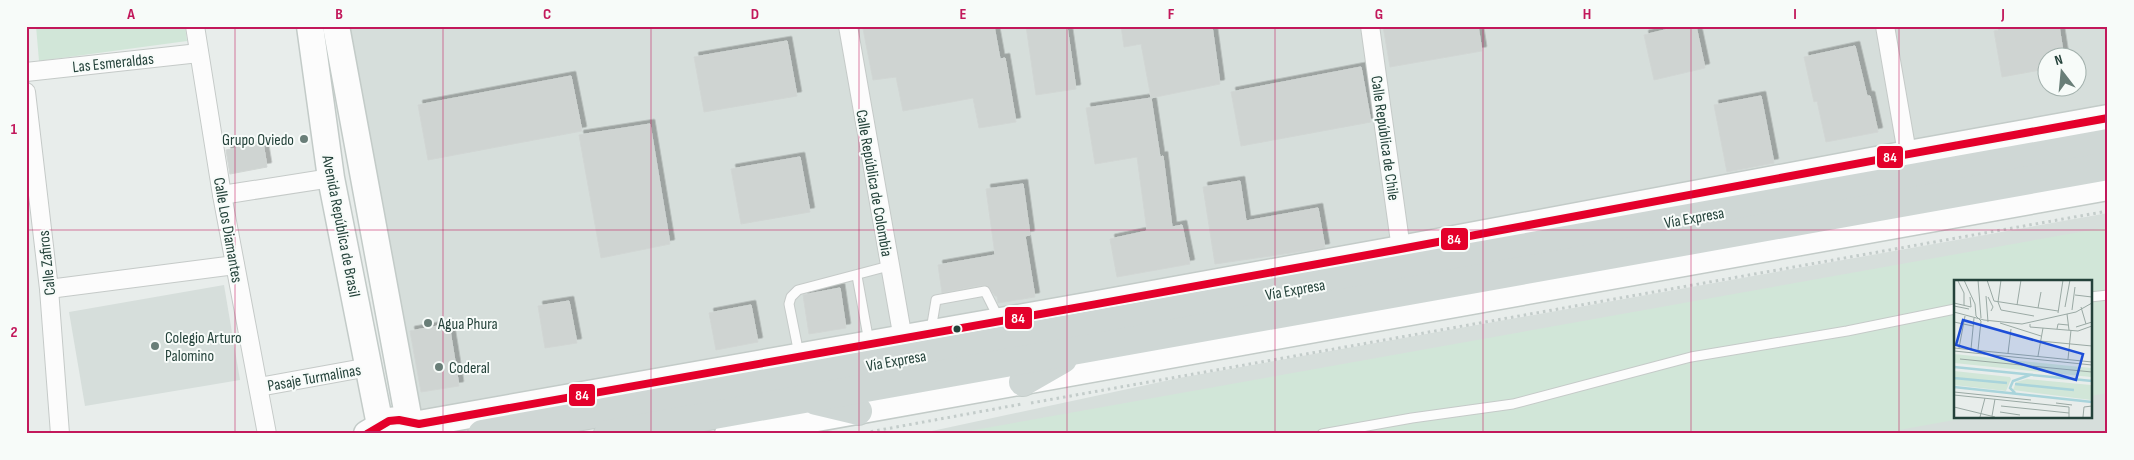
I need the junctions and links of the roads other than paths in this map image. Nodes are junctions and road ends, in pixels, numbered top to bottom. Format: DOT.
graph roads {
  1 [pos="195,26"];
  2 [pos="310,26"];
  3 [pos="336,26"];
  4 [pos="848,26"];
  5 [pos="1370,26"];
  6 [pos="1885,26"];
  7 [pos="199,53"];
  8 [pos="26,72"];
  9 [pos="26,92"];
  10 [pos="2108,118"];
  11 [pos="2108,143"];
  12 [pos="358,146"];
  13 [pos="328,151"];
  14 [pos="1907,153"];
  15 [pos="2108,166"];
  16 [pos="331,178"];
  17 [pos="2108,186"];
  18 [pos="222,195"];
  19 [pos="1402,249"];
  20 [pos="235,265"];
  21 [pos="889,266"];
  22 [pos="857,276"];
  23 [pos="49,289"];
  24 [pos="2108,295"];
  25 [pos="2092,297"];
  26 [pos="1954,310"];
  27 [pos="1006,321"];
  28 [pos="903,339"];
  29 [pos="1073,340"];
  30 [pos="858,348"];
  31 [pos="369,367"];
  32 [pos="802,378"];
  33 [pos="1023,382"];
  34 [pos="259,387"];
  35 [pos="858,423"];
  36 [pos="420,426"];
  37 [pos="372,432"];
  38 [pos="60,434"];
  39 [pos="267,434"];
  40 [pos="482,434"];
  41 [pos="608,434"];
  42 [pos="728,434"];
  43 [pos="1322,434"];
  1 -- 7 [label="street, Calle Los Diamantes"];
  2 -- 13 [label="main road, Avenida República de Brasil"];
  3 -- 12 [label="main road, Avenida República de Brasil"];
  4 -- 21 [label="street, Calle República de Colombia"];
  5 -- 19 [label="street, Calle República de Chile"];
  6 -- 14 [label="street"];
  7 -- 8 [label="street, Las Esmeraldas"];
  7 -- 18 [label="street, Calle Los Diamantes"];
  9 -- 23 [label="street, Calle Zafiros"];
  10 -- 14 [label="main road, Vía Expresa"];
  11 -- 29 [label="main road, Vía Expresa"];
  12 -- 13 [label="main road"];
  12 -- 36 [label="main road, Avenida República de Brasil"];
  13 -- 16 [label="main road, Avenida República de Brasil"];
  14 -- 19 [label="main road, Vía Expresa"];
  15 -- 29 [label="main road, Vía Expresa"];
  16 -- 18 [label="street"];
  16 -- 31 [label="main road, Avenida República de Brasil"];
  17 -- 33 [label="main road"];
  18 -- 20 [label="street, Calle Los Diamantes"];
  19 -- 27 [label="main road, Vía Expresa"];
  20 -- 23 [label="street"];
  20 -- 34 [label="street, Calle Los Diamantes"];
  21 -- 22 [label="lane"];
  21 -- 28 [label="street, Calle República de Colombia"];
  22 -- 30 [label="lane"];
  22 -- 32 [label="lane"];
  23 -- 38 [label="street, Calle Zafiros"];
  24 -- 25 [label="lane"];
  26 -- 43 [label="lane"];
  27 -- 28 [label="main road, Vía Expresa"];
  27 -- 29 [label="main road"];
  28 -- 30 [label="main road, Vía Expresa"];
  29 -- 32 [label="main road, Vía Expresa"];
  29 -- 33 [label="main road"];
  30 -- 32 [label="main road"];
  31 -- 34 [label="street, Pasaje Turmalinas"];
  31 -- 37 [label="main road, Avenida República de Brasil"];
  32 -- 35 [label="main road"];
  32 -- 36 [label="main road, Vía Expresa"];
  32 -- 40 [label="main road, Vía Expresa"];
  32 -- 41 [label="main road, Vía Expresa"];
  33 -- 35 [label="main road"];
  34 -- 39 [label="street, Calle Los Diamantes"];
  35 -- 42 [label="main road"];
  36 -- 37 [label="main road, Vía Expresa"];
}
